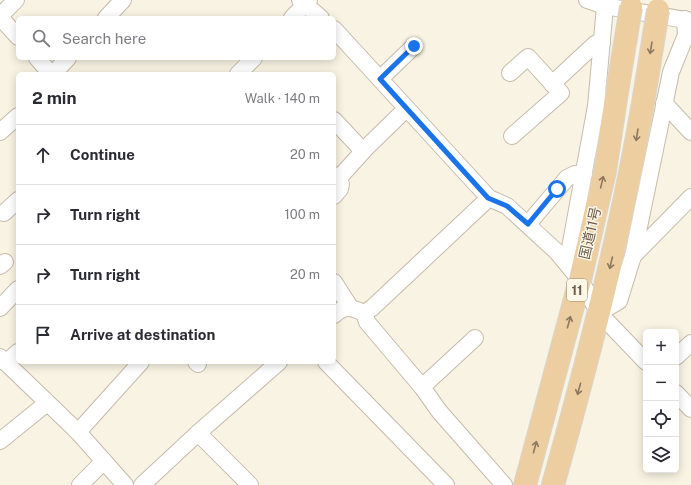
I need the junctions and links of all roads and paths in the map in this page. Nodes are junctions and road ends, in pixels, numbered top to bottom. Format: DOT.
graph roads {
  1 [pos="16,0"];
  2 [pos="123,0"];
  3 [pos="587,0"];
  4 [pos="304,1"];
  5 [pos="601,3"];
  6 [pos="632,4"];
  7 [pos="658,5"];
  8 [pos="1,13"];
  9 [pos="108,16"];
  10 [pos="293,16"];
  11 [pos="319,16"];
  12 [pos="689,27"];
  13 [pos="336,31"];
  14 [pos="16,34"];
  15 [pos="602,43"];
  16 [pos="414,46"];
  17 [pos="39,60"];
  18 [pos="66,60"];
  19 [pos="252,60"];
  20 [pos="50,72"];
  21 [pos="54,72"];
  22 [pos="240,72"];
  23 [pos="510,73"];
  24 [pos="380,79"];
  25 [pos="552,84"];
  26 [pos="664,103"];
  27 [pos="406,109"];
  28 [pos="16,118"];
  29 [pos="336,122"];
  30 [pos="0,132"];
  31 [pos="691,132"];
  32 [pos="512,136"];
  33 [pos="363,151"];
  34 [pos="584,174"];
  35 [pos="336,177"];
  36 [pos="336,194"];
  37 [pos="691,197"];
  38 [pos="488,198"];
  39 [pos="16,202"];
  40 [pos="6,215"];
  41 [pos="528,224"];
  42 [pos="633,256"];
  43 [pos="580,280"];
  44 [pos="336,284"];
  45 [pos="16,291"];
  46 [pos="0,308"];
  47 [pos="357,310"];
  48 [pos="599,313"];
  49 [pos="336,314"];
  50 [pos="474,338"];
  51 [pos="691,343"];
  52 [pos="16,353"];
  53 [pos="679,354"];
  54 [pos="643,359"];
  55 [pos="3,360"];
  56 [pos="133,364"];
  57 [pos="277,364"];
  58 [pos="328,364"];
  59 [pos="422,388"];
  60 [pos="679,396"];
  61 [pos="47,403"];
  62 [pos="691,409"];
  63 [pos="78,432"];
  64 [pos="198,433"];
  65 [pos="0,441"];
  66 [pos="104,461"];
  67 [pos="80,485"];
  68 [pos="125,485"];
  69 [pos="142,485"];
  70 [pos="250,485"];
  71 [pos="446,485"];
  72 [pos="504,485"];
  73 [pos="526,485"];
  74 [pos="553,485"];
  1 -- 8 [label="street"];
  2 -- 9 [label="street"];
  3 -- 5 [label="street"];
  4 -- 10 [label="street"];
  4 -- 11 [label="street"];
  5 -- 12 [label="street"];
  5 -- 15 [label="street"];
  43 -- 6 [label="highway, 国道11号 / 11, one-way, bridge"];
  7 -- 48 [label="highway, 国道11号 / 11, one-way, bridge"];
  8 -- 14 [label="street"];
  12 -- 26 [label="street"];
  13 -- 24 [label="street"];
  15 -- 25 [label="street"];
  15 -- 34 [label="street"];
  16 -- 24 [label="street"];
  17 -- 20 [label="street"];
  18 -- 21 [label="street"];
  19 -- 22 [label="street"];
  23 -- 25 [label="street"];
  24 -- 27 [label="street"];
  25 -- 32 [label="street"];
  26 -- 31 [label="street"];
  26 -- 42 [label="street"];
  27 -- 33 [label="street"];
  27 -- 38 [label="street"];
  28 -- 30 [label="street"];
  29 -- 33 [label="street"];
  33 -- 35 [label="street"];
  34 -- 41 [label="street"];
  34 -- 43 [label="street"];
  35 -- 36 [label="street"];
  37 -- 42 [label="street"];
  38 -- 41 [label="street"];
  38 -- 47 [label="street"];
  39 -- 40 [label="street"];
  41 -- 43 [label="street"];
  42 -- 48 [label="street"];
  43 -- 48 [label="street"];
  73 -- 43 [label="highway, 国道11号 / 11, one-way"];
  44 -- 47 [label="street"];
  45 -- 46 [label="street"];
  47 -- 49 [label="street"];
  47 -- 59 [label="street"];
  48 -- 54 [label="street"];
  48 -- 74 [label="highway, 国道11号 / 11, one-way"];
  50 -- 59 [label="street"];
  51 -- 53 [label="street"];
  52 -- 55 [label="street"];
  55 -- 61 [label="street"];
  56 -- 63 [label="street"];
  57 -- 64 [label="street"];
  58 -- 71 [label="street"];
  59 -- 72 [label="street"];
  60 -- 62 [label="street"];
  61 -- 63 [label="street"];
  61 -- 65 [label="street"];
  63 -- 66 [label="street"];
  64 -- 69 [label="street"];
  64 -- 70 [label="street"];
  66 -- 67 [label="street"];
  66 -- 68 [label="street"];
}
